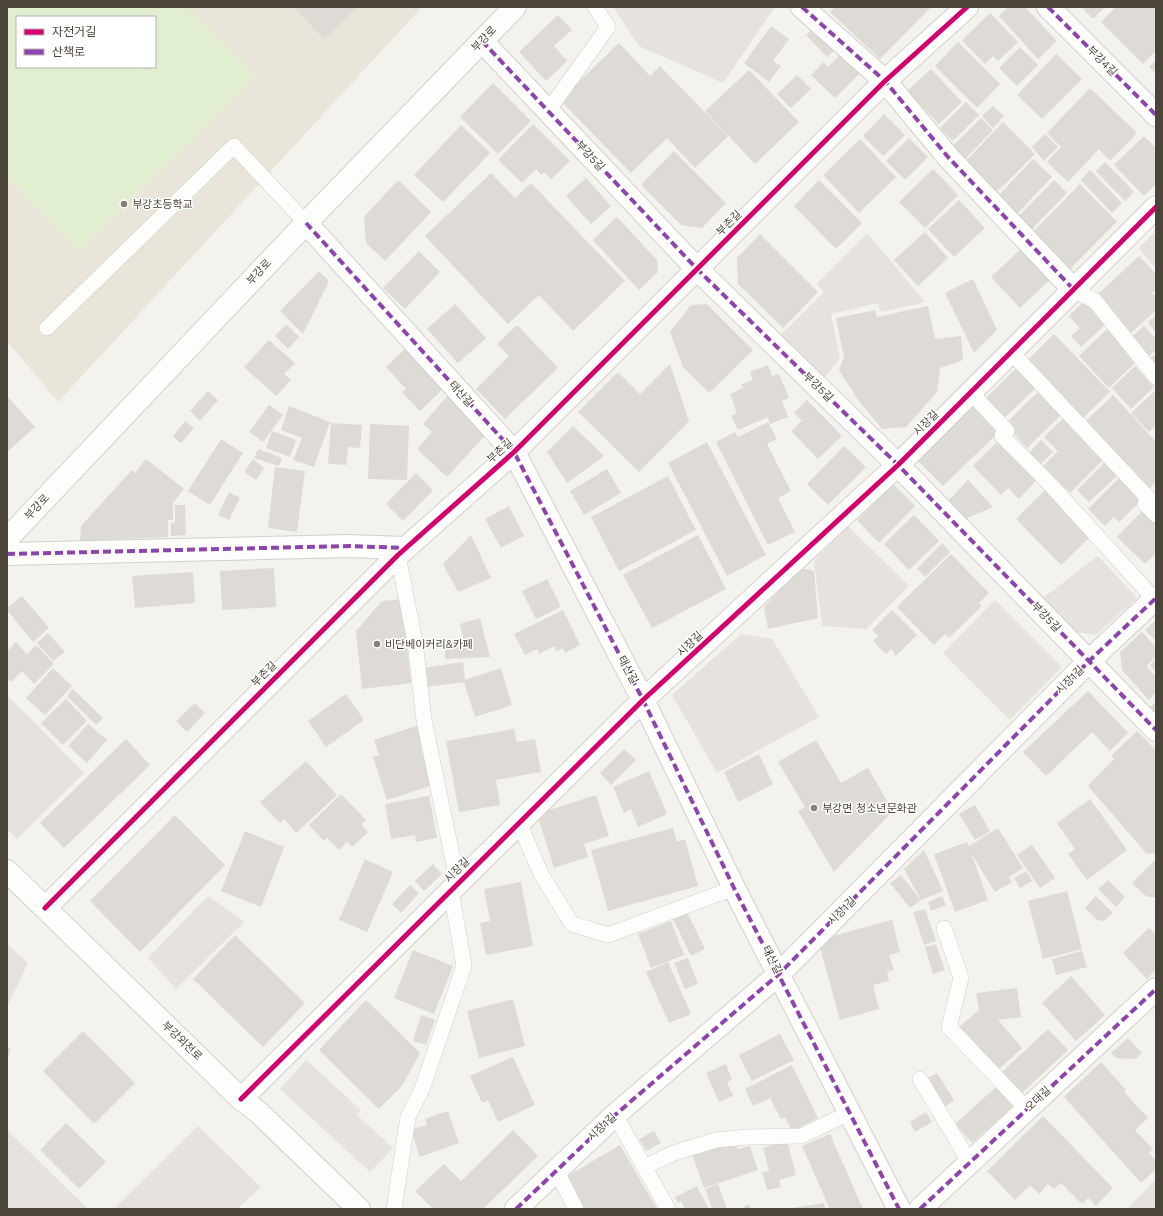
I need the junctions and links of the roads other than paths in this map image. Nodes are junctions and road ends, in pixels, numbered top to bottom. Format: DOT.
graph roads {
  1 [pos="515,7"];
  2 [pos="595,7"];
  3 [pos="802,7"];
  4 [pos="966,7"];
  5 [pos="1048,7"];
  6 [pos="482,41"];
  7 [pos="886,81"];
  8 [pos="548,111"];
  9 [pos="1156,115"];
  10 [pos="1156,207"];
  11 [pos="306,223"];
  12 [pos="697,269"];
  13 [pos="1074,290"];
  14 [pos="47,328"];
  15 [pos="1011,352"];
  16 [pos="1156,377"];
  17 [pos="971,393"];
  18 [pos="514,452"];
  19 [pos="898,465"];
  20 [pos="1153,495"];
  21 [pos="1156,515"];
  22 [pos="7,539"];
  23 [pos="402,551"];
  24 [pos="7,554"];
  25 [pos="1155,599"];
  26 [pos="1089,661"];
  27 [pos="643,700"];
  28 [pos="1156,730"];
  29 [pos="519,822"];
  30 [pos="7,871"];
  31 [pos="454,887"];
  32 [pos="734,888"];
  33 [pos="45,908"];
  34 [pos="944,928"];
  35 [pos="779,974"];
  36 [pos="1156,989"];
  37 [pos="920,1079"];
  38 [pos="241,1099"];
  39 [pos="1026,1109"];
  40 [pos="850,1113"];
  41 [pos="615,1114"];
  42 [pos="970,1163"];
  43 [pos="644,1167"];
  44 [pos="556,1170"];
  45 [pos="359,1209"];
  46 [pos="394,1209"];
  47 [pos="516,1209"];
  48 [pos="576,1209"];
  49 [pos="668,1209"];
  50 [pos="899,1209"];
  51 [pos="920,1209"];
  1 -- 6 [label="street, 부강로"];
  2 -- 8 [label="lane"];
  3 -- 7 [label="street"];
  4 -- 7 [label="street, 부촌길"];
  5 -- 9 [label="street, 부강4길"];
  6 -- 8 [label="street, 부강5길"];
  6 -- 11 [label="street, 부강로"];
  7 -- 12 [label="street, 부촌길"];
  7 -- 13 [label="street"];
  8 -- 12 [label="street, 부강5길"];
  10 -- 13 [label="street, 시장길"];
  11 -- 14 [label="lane"];
  11 -- 18 [label="street, 태산길"];
  11 -- 22 [label="street, 부강로"];
  12 -- 18 [label="street, 부촌길"];
  12 -- 19 [label="street, 부강5길"];
  13 -- 15 [label="street, 시장길"];
  13 -- 16 [label="lane"];
  15 -- 17 [label="street, 시장길"];
  15 -- 20 [label="lane"];
  17 -- 19 [label="street, 시장길"];
  17 -- 25 [label="lane"];
  18 -- 23 [label="street, 부촌길"];
  18 -- 27 [label="street, 태산길"];
  19 -- 26 [label="street, 부강5길"];
  19 -- 27 [label="street, 시장길"];
  20 -- 21 [label="lane"];
  23 -- 24 [label="street"];
  23 -- 31 [label="lane"];
  23 -- 33 [label="street, 부촌길"];
  25 -- 26 [label="street, 시장1길"];
  26 -- 28 [label="street, 부강5길"];
  26 -- 35 [label="street, 시장1길"];
  27 -- 29 [label="street, 시장길"];
  27 -- 32 [label="street, 태산길"];
  29 -- 31 [label="street, 시장길"];
  29 -- 32 [label="lane"];
  30 -- 33 [label="street, 부강외천로"];
  31 -- 38 [label="street, 시장길"];
  31 -- 46 [label="lane"];
  32 -- 35 [label="street, 태산길"];
  33 -- 38 [label="street, 부강외천로"];
  34 -- 39 [label="lane"];
  35 -- 40 [label="street, 태산길"];
  35 -- 41 [label="street, 시장1길"];
  36 -- 39 [label="street, 오대길"];
  37 -- 42 [label="lane"];
  38 -- 45 [label="street, 부강외천로"];
  39 -- 42 [label="street, 오대길"];
  40 -- 43 [label="lane"];
  40 -- 50 [label="street, 태산길"];
  41 -- 43 [label="lane"];
  41 -- 44 [label="street, 시장1길"];
  42 -- 51 [label="street, 오대길"];
  43 -- 49 [label="lane"];
  44 -- 47 [label="street, 시장1길"];
  44 -- 48 [label="lane"];
}
